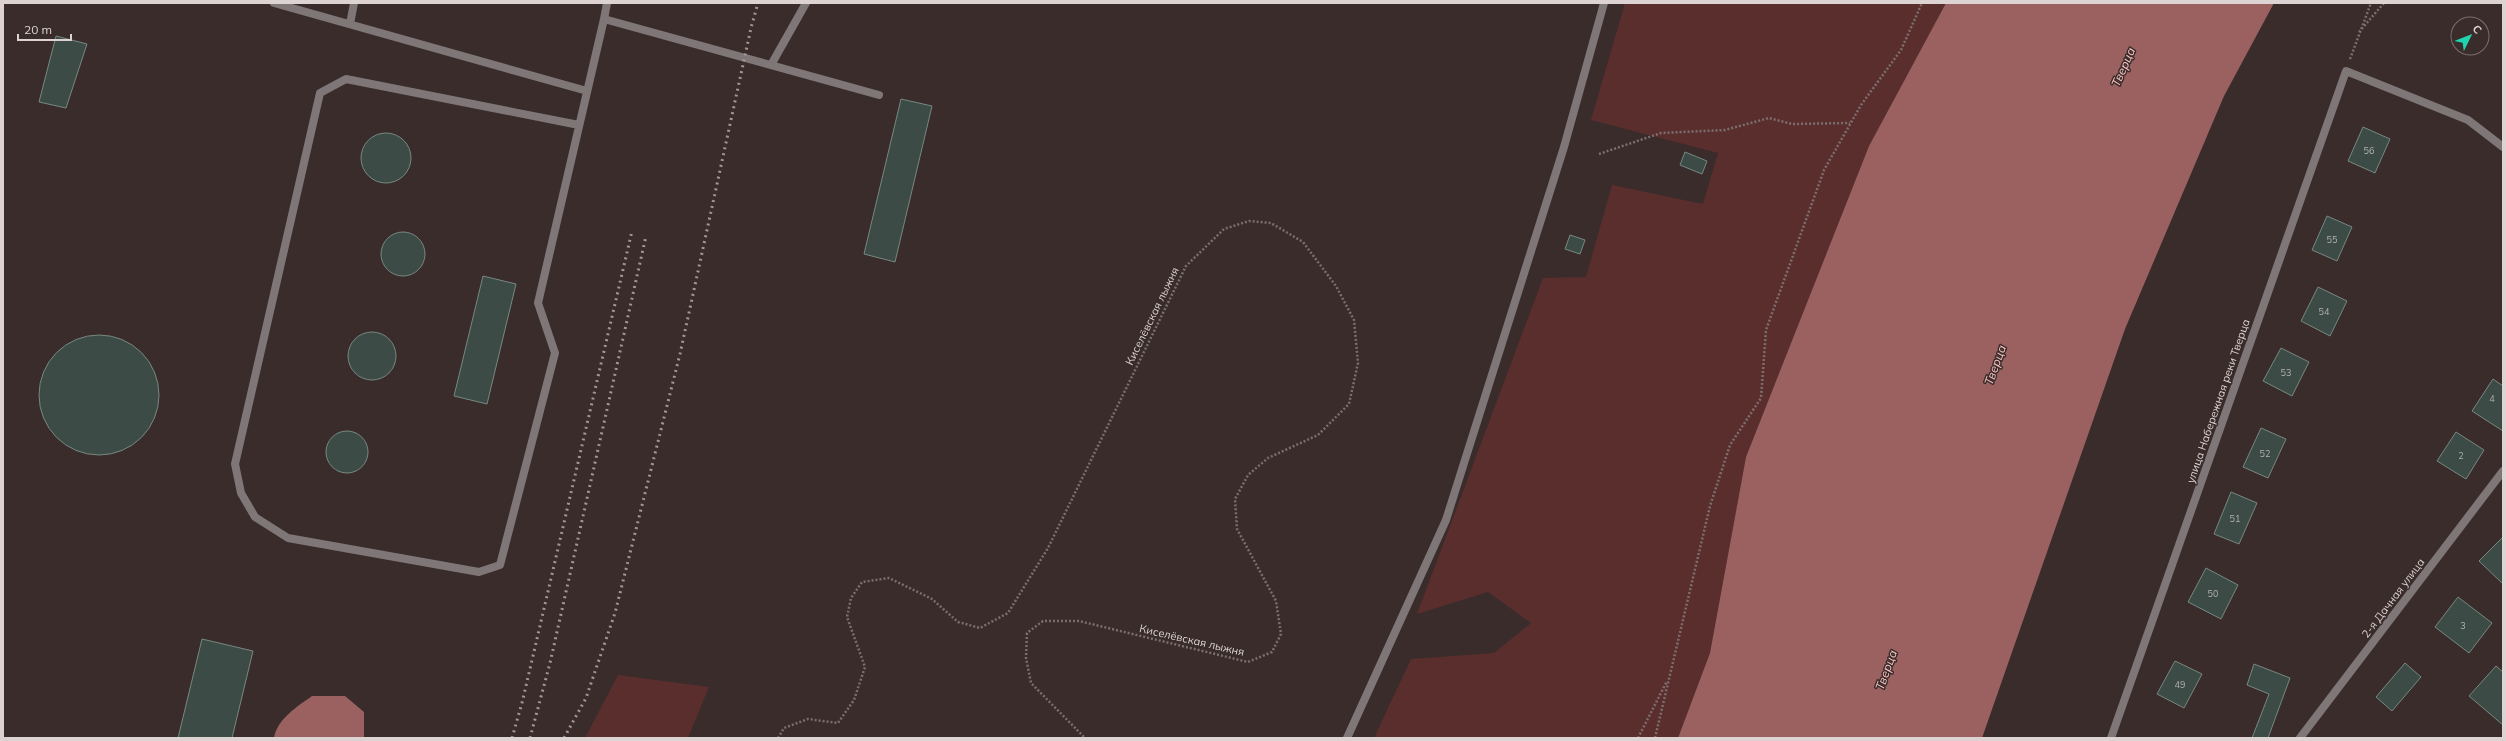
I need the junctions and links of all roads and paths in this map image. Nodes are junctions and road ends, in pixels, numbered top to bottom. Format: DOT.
graph roads {
  1 [pos="274,3"];
  2 [pos="354,3"];
  3 [pos="607,3"];
  4 [pos="806,3"];
  5 [pos="1604,3"];
  6 [pos="1922,3"];
  7 [pos="2371,3"];
  8 [pos="2384,3"];
  9 [pos="604,19"];
  10 [pos="350,24"];
  11 [pos="2358,34"];
  12 [pos="771,65"];
  13 [pos="2346,71"];
  14 [pos="587,91"];
  15 [pos="879,95"];
  16 [pos="1851,123"];
  17 [pos="579,125"];
  18 [pos="2503,147"];
  19 [pos="1598,154"];
  20 [pos="2503,471"];
  21 [pos="1670,675"];
  22 [pos="778,738"];
  23 [pos="1085,738"];
  24 [pos="1346,738"];
  25 [pos="1638,738"];
  26 [pos="1655,738"];
  27 [pos="2111,738"];
  28 [pos="2300,738"];
  1 -- 10 [label="street"];
  2 -- 10 [label="street"];
  3 -- 9 [label="street"];
  4 -- 12 [label="street"];
  5 -- 24 [label="street"];
  6 -- 16 [label="path"];
  7 -- 11 [label="path"];
  8 -- 11 [label="path"];
  9 -- 12 [label="street"];
  9 -- 14 [label="street"];
  10 -- 14 [label="street"];
  11 -- 13 [label="path"];
  12 -- 15 [label="street"];
  13 -- 18 [label="street"];
  13 -- 27 [label="street, улица Набережная реки Тверца"];
  14 -- 17 [label="street"];
  16 -- 19 [label="path"];
  16 -- 21 [label="path"];
  17 -- 17 [label="street"];
  20 -- 28 [label="street, 2-я Дачная улица"];
  21 -- 25 [label="path"];
  21 -- 26 [label="path"];
  22 -- 23 [label="path, Киселёвская лыжня"];
}
